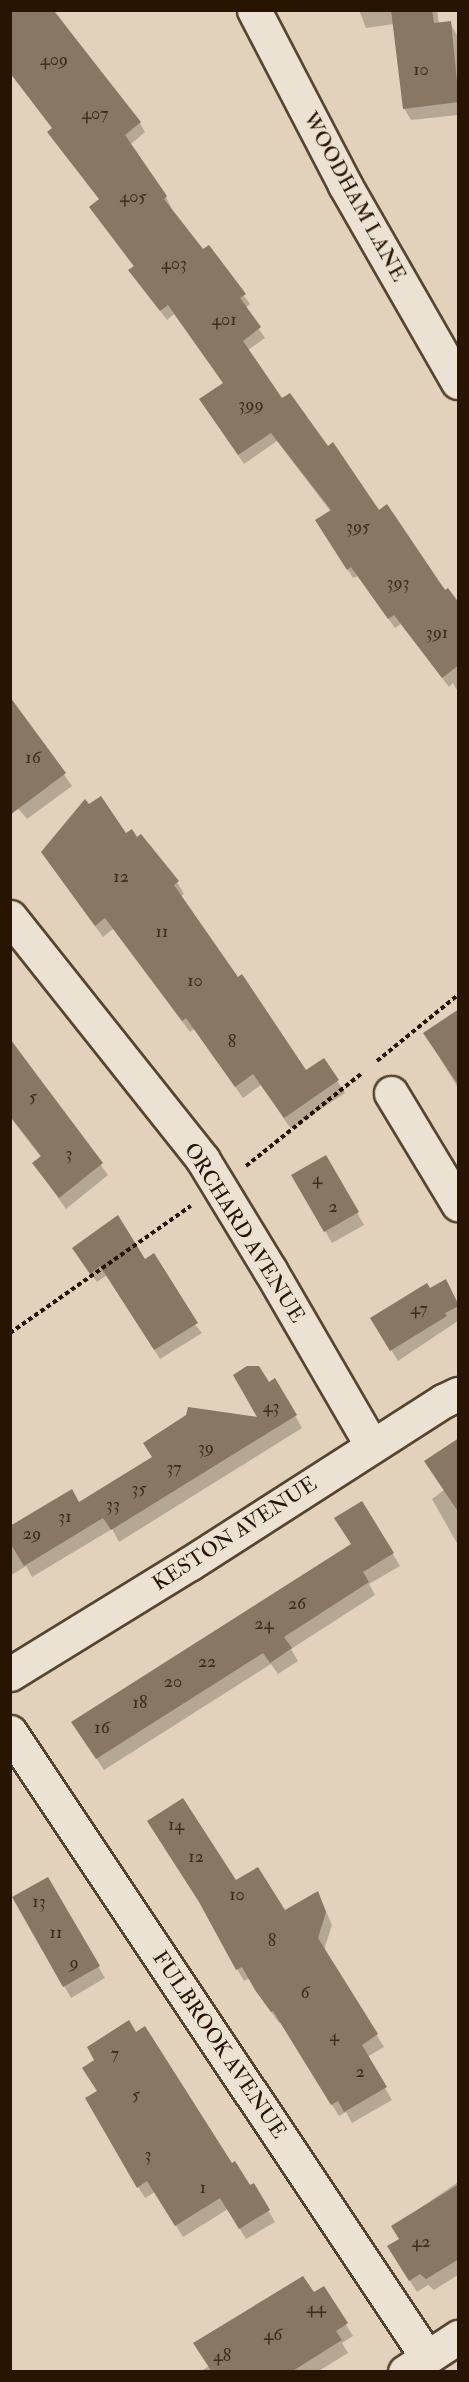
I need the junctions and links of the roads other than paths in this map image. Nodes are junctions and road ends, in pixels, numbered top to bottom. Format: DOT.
graph roads {
  1 [pos="254,10"];
  2 [pos="455,368"];
  3 [pos="10,917"];
  4 [pos="391,1092"];
  5 [pos="459,1204"];
  6 [pos="459,1394"];
  7 [pos="372,1446"];
  8 [pos="10,1674"];
  9 [pos="10,1732"];
  10 [pos="459,2337"];
  11 [pos="416,2364"];
  1 -- 2 [label="street, WOODHAM LANE"];
  3 -- 7 [label="street, ORCHARD AVENUE"];
  4 -- 5 [label="street"];
  6 -- 7 [label="street, KESTON AVENUE"];
  7 -- 8 [label="street, KESTON AVENUE"];
  9 -- 11 [label="street, FULBROOK AVENUE"];
  10 -- 11 [label="street"];
}
